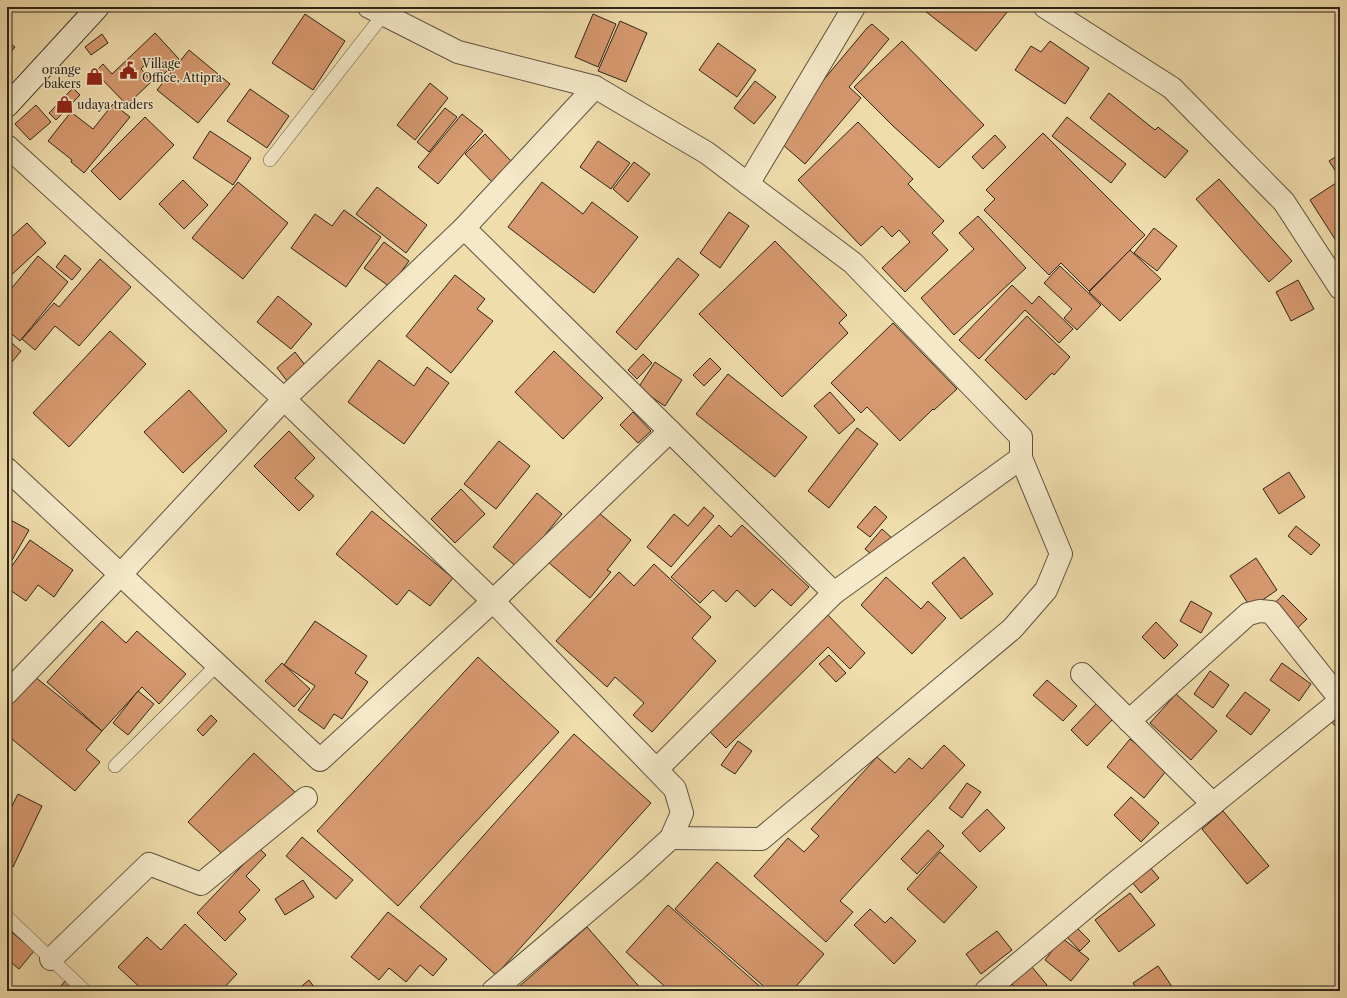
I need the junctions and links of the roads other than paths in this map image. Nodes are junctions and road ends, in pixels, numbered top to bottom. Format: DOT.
graph roads {
  1 [pos="98,7"];
  2 [pos="854,7"];
  3 [pos="1045,7"];
  4 [pos="376,11"];
  5 [pos="595,87"];
  6 [pos="7,106"];
  7 [pos="7,146"];
  8 [pos="270,160"];
  9 [pos="748,184"];
  10 [pos="464,228"];
  11 [pos="1340,288"];
  12 [pos="284,398"];
  13 [pos="670,431"];
  14 [pos="1021,458"];
  15 [pos="7,468"];
  16 [pos="121,574"];
  17 [pos="834,593"];
  18 [pos="493,601"];
  19 [pos="217,665"];
  20 [pos="1082,674"];
  21 [pos="7,693"];
  22 [pos="1340,700"];
  23 [pos="1129,721"];
  24 [pos="115,766"];
  25 [pos="658,769"];
  26 [pos="306,798"];
  27 [pos="1213,804"];
  28 [pos="671,838"];
  29 [pos="7,917"];
  30 [pos="51,959"];
  31 [pos="85,991"];
  32 [pos="493,991"];
  33 [pos="986,991"];
  1 -- 6 [label="street"];
  2 -- 9 [label="street"];
  3 -- 11 [label="street"];
  4 -- 5 [label="street"];
  4 -- 8 [label="lane"];
  5 -- 9 [label="street"];
  5 -- 10 [label="street"];
  7 -- 12 [label="street"];
  9 -- 14 [label="street"];
  10 -- 12 [label="street"];
  10 -- 13 [label="street"];
  12 -- 16 [label="street"];
  12 -- 18 [label="street"];
  13 -- 17 [label="street"];
  13 -- 18 [label="street"];
  14 -- 17 [label="street"];
  14 -- 28 [label="street"];
  15 -- 16 [label="street"];
  16 -- 19 [label="street"];
  16 -- 21 [label="street"];
  17 -- 25 [label="street"];
  18 -- 19 [label="street"];
  18 -- 25 [label="street"];
  19 -- 24 [label="lane"];
  20 -- 23 [label="street"];
  22 -- 23 [label="street"];
  22 -- 27 [label="street"];
  23 -- 27 [label="street"];
  25 -- 28 [label="street"];
  26 -- 30 [label="street"];
  27 -- 33 [label="street"];
  28 -- 32 [label="street"];
  29 -- 30 [label="lane"];
  30 -- 31 [label="lane"];
}
